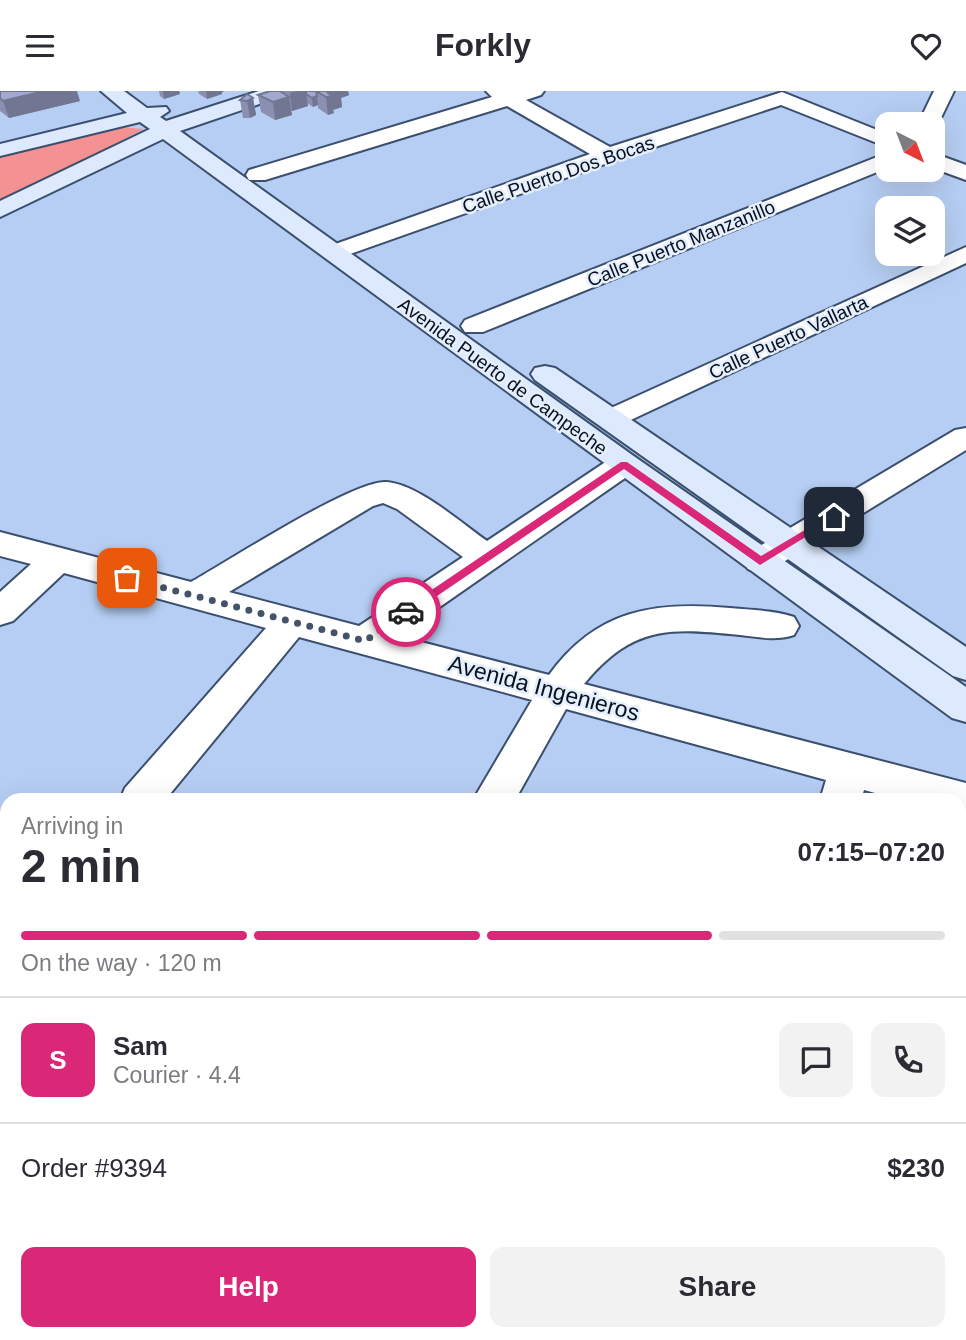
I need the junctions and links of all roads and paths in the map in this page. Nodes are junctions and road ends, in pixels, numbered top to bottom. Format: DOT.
graph roads {
  1 [pos="279,91"];
  2 [pos="534,91"];
  3 [pos="944,91"];
  4 [pos="502,95"];
  5 [pos="784,95"];
  6 [pos="147,107"];
  7 [pos="934,112"];
  8 [pos="875,136"];
  9 [pos="0,142"];
  10 [pos="0,150"];
  11 [pos="608,155"];
  12 [pos="875,165"];
  13 [pos="945,165"];
  14 [pos="966,173"];
  15 [pos="257,175"];
  16 [pos="0,210"];
  17 [pos="346,248"];
  18 [pos="966,254"];
  19 [pos="474,326"];
  20 [pos="610,419"];
  21 [pos="966,437"];
  22 [pos="624,464"];
  23 [pos="0,544"];
  24 [pos="789,544"];
  25 [pos="487,557"];
  26 [pos="58,559"];
  27 [pos="760,561"];
  28 [pos="195,596"];
  29 [pos="0,612"];
  30 [pos="292,621"];
  31 [pos="780,626"];
  32 [pos="365,641"];
  33 [pos="966,666"];
  34 [pos="559,692"];
  35 [pos="966,707"];
  36 [pos="845,784"];
  37 [pos="146,793"];
  38 [pos="497,793"];
  39 [pos="913,793"];
  1 -- 6 [label="main road"];
  2 -- 4 [label="street"];
  3 -- 7 [label="street"];
  4 -- 11 [label="street"];
  4 -- 15 [label="street"];
  5 -- 8 [label="street"];
  5 -- 11 [label="street, Calle Puerto Dos Bocas"];
  6 -- 9 [label="main road"];
  6 -- 10 [label="main road"];
  6 -- 15 [label="main road, Avenida Puerto de Campeche"];
  6 -- 16 [label="main road"];
  6 -- 17 [label="main road, Avenida Puerto de Campeche"];
  11 -- 17 [label="street, Calle Puerto Dos Bocas"];
  12 -- 19 [label="street, Calle Puerto Manzanillo"];
  13 -- 14 [label="street"];
  15 -- 17 [label="main road, Avenida Puerto de Campeche"];
  17 -- 19 [label="main road, Avenida Puerto de Campeche"];
  17 -- 22 [label="main road, Avenida Puerto de Campeche"];
  18 -- 20 [label="street, Calle Puerto Vallarta"];
  19 -- 20 [label="main road, Avenida Puerto de Campeche"];
  20 -- 24 [label="main road, Avenida Puerto de Campeche"];
  21 -- 24 [label="street"];
  22 -- 25 [label="street"];
  22 -- 27 [label="main road, Avenida Puerto de Campeche"];
  23 -- 26 [label="street, Avenida Ingenieros"];
  24 -- 27 [label="street"];
  24 -- 33 [label="main road, Avenida Puerto de Campeche"];
  25 -- 28 [label="street"];
  25 -- 32 [label="street"];
  26 -- 28 [label="street, Avenida Ingenieros"];
  26 -- 29 [label="street"];
  27 -- 35 [label="main road, Avenida Puerto de Campeche"];
  28 -- 30 [label="street, Avenida Ingenieros"];
  30 -- 32 [label="street, Avenida Ingenieros"];
  30 -- 37 [label="street"];
  31 -- 34 [label="street"];
  32 -- 34 [label="street, Avenida Ingenieros"];
  34 -- 36 [label="street, Avenida Ingenieros"];
  34 -- 38 [label="street"];
  36 -- 39 [label="street, Avenida Ingenieros"];
}
